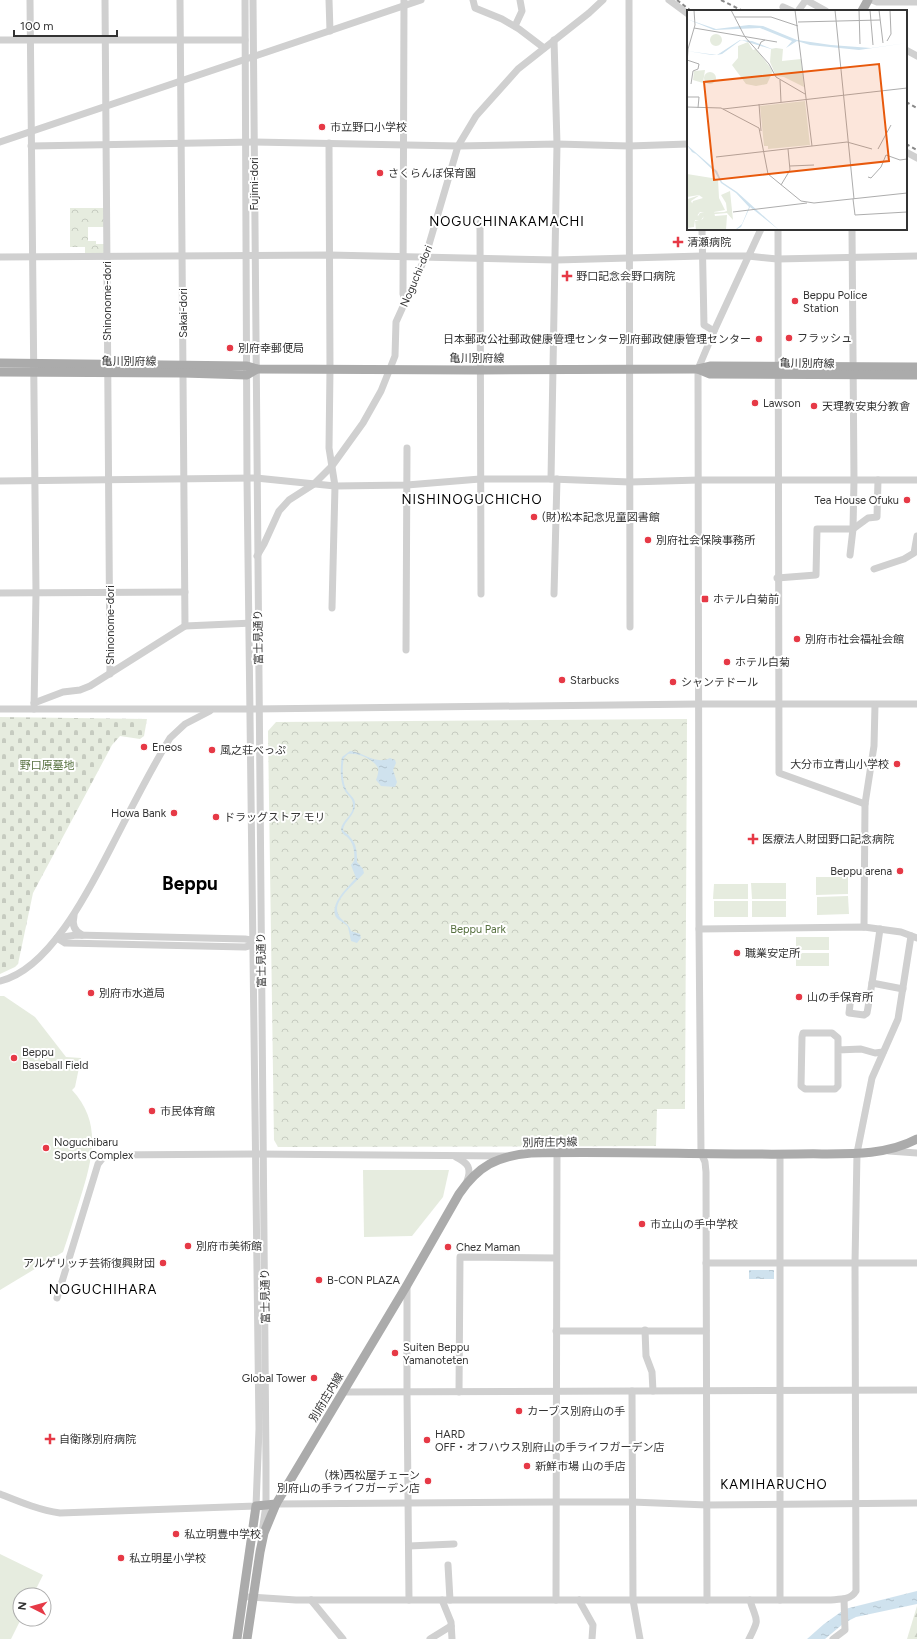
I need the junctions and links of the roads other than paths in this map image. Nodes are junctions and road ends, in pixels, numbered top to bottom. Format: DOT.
graph roads {
  1 [pos="30,0"];
  2 [pos="105,0"];
  3 [pos="180,0"];
  4 [pos="245,0"];
  5 [pos="252,0"];
  6 [pos="329,0"];
  7 [pos="421,0"];
  8 [pos="473,0"];
  9 [pos="520,0"];
  10 [pos="603,0"];
  11 [pos="629,0"];
  12 [pos="670,0"];
  13 [pos="868,0"];
  14 [pos="872,0"];
  15 [pos="917,2"];
  16 [pos="404,3"];
  17 [pos="783,7"];
  18 [pos="790,10"];
  19 [pos="799,10"];
  20 [pos="824,10"];
  21 [pos="863,10"];
  22 [pos="687,13"];
  23 [pos="515,26"];
  24 [pos="330,31"];
  25 [pos="0,40"];
  26 [pos="31,40"];
  27 [pos="105,40"];
  28 [pos="245,40"];
  29 [pos="554,40"];
  30 [pos="181,41"];
  31 [pos="544,48"];
  32 [pos="907,51"];
  33 [pos="253,56"];
  34 [pos="917,56"];
  35 [pos="245,60"];
  36 [pos="182,81"];
  37 [pos="106,106"];
  38 [pos="31,132"];
  39 [pos="0,142"];
  40 [pos="254,142"];
  41 [pos="246,143"];
  42 [pos="329,143"];
  43 [pos="107,144"];
  44 [pos="180,144"];
  45 [pos="404,144"];
  46 [pos="556,144"];
  47 [pos="687,144"];
  48 [pos="31,146"];
  49 [pos="458,146"];
  50 [pos="629,146"];
  51 [pos="907,153"];
  52 [pos="917,158"];
  53 [pos="480,223"];
  54 [pos="702,230"];
  55 [pos="761,230"];
  56 [pos="778,230"];
  57 [pos="852,230"];
  58 [pos="246,255"];
  59 [pos="255,255"];
  60 [pos="329,255"];
  61 [pos="182,256"];
  62 [pos="702,256"];
  63 [pos="748,256"];
  64 [pos="917,256"];
  65 [pos="0,257"];
  66 [pos="32,257"];
  67 [pos="107,257"];
  68 [pos="852,257"];
  69 [pos="404,258"];
  70 [pos="425,258"];
  71 [pos="480,258"];
  72 [pos="628,258"];
  73 [pos="778,259"];
  74 [pos="556,260"];
  75 [pos="406,300"];
  76 [pos="714,331"];
  77 [pos="0,363"];
  78 [pos="917,367"];
  79 [pos="33,368"];
  80 [pos="108,368"];
  81 [pos="183,369"];
  82 [pos="257,369"];
  83 [pos="330,369"];
  84 [pos="629,369"];
  85 [pos="698,369"];
  86 [pos="389,370"];
  87 [pos="480,370"];
  88 [pos="554,370"];
  89 [pos="247,371"];
  90 [pos="778,371"];
  91 [pos="853,371"];
  92 [pos="0,372"];
  93 [pos="917,375"];
  94 [pos="407,448"];
  95 [pos="332,466"];
  96 [pos="256,478"];
  97 [pos="183,479"];
  98 [pos="247,479"];
  99 [pos="480,479"];
  100 [pos="554,479"];
  101 [pos="779,479"];
  102 [pos="108,480"];
  103 [pos="699,480"];
  104 [pos="854,480"];
  105 [pos="878,480"];
  106 [pos="917,480"];
  107 [pos="0,481"];
  108 [pos="34,481"];
  109 [pos="630,482"];
  110 [pos="314,484"];
  111 [pos="406,485"];
  112 [pos="335,486"];
  113 [pos="853,529"];
  114 [pos="917,536"];
  115 [pos="850,554"];
  116 [pos="257,556"];
  117 [pos="248,565"];
  118 [pos="874,569"];
  119 [pos="778,578"];
  120 [pos="110,592"];
  121 [pos="185,592"];
  122 [pos="0,593"];
  123 [pos="36,593"];
  124 [pos="481,594"];
  125 [pos="554,594"];
  126 [pos="332,608"];
  127 [pos="258,622"];
  128 [pos="249,623"];
  129 [pos="185,626"];
  130 [pos="630,627"];
  131 [pos="406,650"];
  132 [pos="110,674"];
  133 [pos="699,704"];
  134 [pos="917,704"];
  135 [pos="779,705"];
  136 [pos="875,705"];
  137 [pos="34,706"];
  138 [pos="0,709"];
  139 [pos="216,709"];
  140 [pos="250,709"];
  141 [pos="258,709"];
  142 [pos="865,804"];
  143 [pos="74,916"];
  144 [pos="864,927"];
  145 [pos="699,929"];
  146 [pos="880,929"];
  147 [pos="84,936"];
  148 [pos="914,937"];
  149 [pos="57,938"];
  150 [pos="253,943"];
  151 [pos="261,943"];
  152 [pos="0,980"];
  153 [pos="872,983"];
  154 [pos="903,989"];
  155 [pos="870,998"];
  156 [pos="838,1050"];
  157 [pos="883,1052"];
  158 [pos="917,1139"];
  159 [pos="881,1151"];
  160 [pos="557,1153"];
  161 [pos="701,1153"];
  162 [pos="857,1153"];
  163 [pos="917,1153"];
  164 [pos="259,1154"];
  165 [pos="452,1155"];
  166 [pos="510,1156"];
  167 [pos="780,1158"];
  168 [pos="464,1187"];
  169 [pos="556,1258"];
  170 [pos="706,1263"];
  171 [pos="780,1263"];
  172 [pos="855,1263"];
  173 [pos="917,1263"];
  174 [pos="407,1285"];
  175 [pos="57,1298"];
  176 [pos="645,1330"];
  177 [pos="556,1331"];
  178 [pos="706,1331"];
  179 [pos="917,1390"];
  180 [pos="632,1391"];
  181 [pos="653,1391"];
  182 [pos="706,1391"];
  183 [pos="780,1391"];
  184 [pos="855,1391"];
  185 [pos="343,1392"];
  186 [pos="407,1392"];
  187 [pos="459,1392"];
  188 [pos="556,1392"];
  189 [pos="0,1494"];
  190 [pos="556,1502"];
  191 [pos="632,1502"];
  192 [pos="407,1503"];
  193 [pos="917,1503"];
  194 [pos="276,1504"];
  195 [pos="780,1504"];
  196 [pos="855,1504"];
  197 [pos="266,1505"];
  198 [pos="707,1505"];
  199 [pos="256,1506"];
  200 [pos="454,1544"];
  201 [pos="409,1546"];
  202 [pos="260,1552"];
  203 [pos="448,1565"];
  204 [pos="243,1596"];
  205 [pos="253,1598"];
  206 [pos="311,1600"];
  207 [pos="409,1600"];
  208 [pos="442,1600"];
  209 [pos="450,1600"];
  210 [pos="556,1600"];
  211 [pos="579,1600"];
  212 [pos="633,1600"];
  213 [pos="707,1600"];
  214 [pos="750,1600"];
  215 [pos="780,1600"];
  216 [pos="844,1603"];
  217 [pos="451,1626"];
  218 [pos="432,1638"];
  219 [pos="237,1639"];
  220 [pos="247,1639"];
  221 [pos="343,1639"];
  222 [pos="452,1639"];
  223 [pos="592,1639"];
  224 [pos="640,1639"];
  225 [pos="749,1639"];
  226 [pos="833,1639"];
  1 -- 26 [label="street"];
  2 -- 27 [label="street, Shinonome-dori"];
  3 -- 30 [label="street, Sakai-dori"];
  4 -- 28 [label="street, Fujimi-dori"];
  5 -- 33 [label="street, Fujimi-dori"];
  6 -- 24 [label="street"];
  7 -- 16 [label="street"];
  8 -- 23 [label="street"];
  9 -- 23 [label="street"];
  10 -- 29 [label="street, Noguchi-dori"];
  11 -- 50 [label="street"];
  12 -- 22 [label="street"];
  13 -- 21 [label="main road"];
  14 -- 15 [label="street"];
  16 -- 24 [label="street"];
  16 -- 45 [label="street"];
  17 -- 18 [label="street"];
  19 -- 20 [label="street"];
  23 -- 31 [label="street"];
  24 -- 33 [label="street"];
  25 -- 26 [label="street"];
  26 -- 27 [label="street"];
  26 -- 38 [label="street"];
  27 -- 30 [label="street"];
  27 -- 37 [label="street, Shinonome-dori"];
  28 -- 30 [label="street"];
  28 -- 35 [label="street, Fujimi-dori"];
  29 -- 31 [label="street, Noguchi-dori"];
  29 -- 46 [label="street"];
  30 -- 36 [label="street, Sakai-dori"];
  31 -- 49 [label="street, Noguchi-dori"];
  32 -- 34 [label="street"];
  33 -- 35 [label="street"];
  33 -- 40 [label="street, Fujimi-dori"];
  35 -- 36 [label="street"];
  35 -- 41 [label="street, Fujimi-dori"];
  36 -- 37 [label="street"];
  36 -- 44 [label="street, Sakai-dori"];
  37 -- 38 [label="street"];
  37 -- 43 [label="street, Shinonome-dori"];
  38 -- 39 [label="street"];
  38 -- 48 [label="street"];
  40 -- 41 [label="street"];
  40 -- 42 [label="street"];
  40 -- 59 [label="street, Fujimi-dori"];
  41 -- 44 [label="street"];
  41 -- 58 [label="street, Fujimi-dori"];
  42 -- 45 [label="street"];
  42 -- 60 [label="street"];
  43 -- 44 [label="street"];
  43 -- 48 [label="street"];
  43 -- 67 [label="street, Shinonome-dori"];
  44 -- 61 [label="street, Sakai-dori"];
  45 -- 49 [label="street"];
  45 -- 69 [label="street"];
  46 -- 49 [label="street"];
  46 -- 50 [label="street"];
  46 -- 74 [label="street"];
  47 -- 50 [label="street"];
  48 -- 66 [label="street"];
  49 -- 70 [label="street, Noguchi-dori"];
  50 -- 72 [label="street"];
  51 -- 52 [label="street"];
  53 -- 71 [label="street"];
  54 -- 62 [label="street"];
  55 -- 63 [label="street"];
  56 -- 73 [label="street"];
  57 -- 68 [label="street"];
  58 -- 59 [label="street"];
  58 -- 61 [label="street"];
  58 -- 89 [label="street, Fujimi-dori"];
  59 -- 60 [label="street"];
  59 -- 82 [label="street, Fujimi-dori"];
  60 -- 69 [label="street"];
  60 -- 83 [label="street"];
  61 -- 67 [label="street"];
  61 -- 81 [label="street, Sakai-dori"];
  62 -- 63 [label="street"];
  62 -- 72 [label="street"];
  62 -- 76 [label="street"];
  63 -- 73 [label="street"];
  63 -- 76 [label="street"];
  64 -- 68 [label="street"];
  65 -- 66 [label="street"];
  66 -- 67 [label="street"];
  66 -- 79 [label="street"];
  67 -- 80 [label="street, Shinonome-dori"];
  68 -- 73 [label="street"];
  68 -- 91 [label="street"];
  69 -- 70 [label="street"];
  69 -- 75 [label="street"];
  70 -- 71 [label="street"];
  70 -- 75 [label="street, Noguchi-dori"];
  71 -- 74 [label="street"];
  71 -- 87 [label="street"];
  72 -- 74 [label="street"];
  72 -- 84 [label="street"];
  73 -- 90 [label="street"];
  74 -- 88 [label="street"];
  75 -- 86 [label="street, Noguchi-dori"];
  76 -- 85 [label="street"];
  77 -- 79 [label="main road, 亀川別府線"];
  78 -- 91 [label="main road, 亀川別府線"];
  79 -- 80 [label="main road, 亀川別府線"];
  79 -- 92 [label="main road, 亀川別府線"];
  79 -- 108 [label="street"];
  80 -- 81 [label="main road, 亀川別府線"];
  80 -- 102 [label="street, Shinonome-dori"];
  81 -- 89 [label="main road, 亀川別府線"];
  81 -- 97 [label="street, Sakai-dori"];
  82 -- 83 [label="main road, 亀川別府線"];
  82 -- 89 [label="main road, 亀川別府線"];
  82 -- 96 [label="street, 富士見通り"];
  83 -- 86 [label="main road, 亀川別府線"];
  83 -- 95 [label="street"];
  84 -- 85 [label="main road, 亀川別府線"];
  84 -- 88 [label="main road, 亀川別府線"];
  84 -- 109 [label="street"];
  85 -- 90 [label="main road, 亀川別府線"];
  85 -- 103 [label="street"];
  86 -- 87 [label="main road, 亀川別府線"];
  86 -- 95 [label="street, Noguchi-dori"];
  87 -- 88 [label="main road, 亀川別府線"];
  87 -- 99 [label="street"];
  88 -- 100 [label="street"];
  89 -- 98 [label="street, Fujimi-dori"];
  90 -- 91 [label="main road, 亀川別府線"];
  90 -- 101 [label="street"];
  91 -- 93 [label="main road, 亀川別府線"];
  91 -- 104 [label="street"];
  94 -- 111 [label="street"];
  95 -- 110 [label="street, Noguchi-dori"];
  95 -- 112 [label="street"];
  96 -- 98 [label="street"];
  96 -- 110 [label="street"];
  96 -- 116 [label="street, 富士見通り"];
  97 -- 98 [label="street"];
  97 -- 102 [label="street"];
  97 -- 121 [label="street, Sakai-dori"];
  98 -- 117 [label="street, Fujimi-dori"];
  99 -- 100 [label="street"];
  99 -- 111 [label="street"];
  99 -- 124 [label="street"];
  100 -- 109 [label="street"];
  100 -- 125 [label="street"];
  101 -- 103 [label="street"];
  101 -- 104 [label="street"];
  101 -- 119 [label="street"];
  102 -- 108 [label="street"];
  102 -- 120 [label="street, Shinonome-dori"];
  103 -- 109 [label="street"];
  103 -- 133 [label="street"];
  104 -- 105 [label="street"];
  104 -- 113 [label="street"];
  105 -- 106 [label="street"];
  105 -- 113 [label="street"];
  107 -- 108 [label="street"];
  108 -- 123 [label="street"];
  109 -- 130 [label="street"];
  110 -- 112 [label="street"];
  110 -- 116 [label="street, Noguchi-dori"];
  111 -- 112 [label="street"];
  111 -- 131 [label="street"];
  112 -- 126 [label="street"];
  113 -- 115 [label="street"];
  113 -- 119 [label="street"];
  114 -- 118 [label="street"];
  116 -- 117 [label="street, Noguchi-dori"];
  116 -- 127 [label="street, 富士見通り"];
  117 -- 128 [label="street, Fujimi-dori"];
  119 -- 135 [label="street"];
  120 -- 121 [label="street"];
  120 -- 123 [label="street"];
  120 -- 132 [label="street, Shinonome-dori"];
  121 -- 129 [label="street, Sakai-dori"];
  122 -- 123 [label="street"];
  123 -- 137 [label="street"];
  127 -- 128 [label="street"];
  127 -- 141 [label="street, 富士見通り"];
  128 -- 129 [label="street"];
  128 -- 140 [label="street, Fujimi-dori"];
  129 -- 132 [label="street"];
  132 -- 137 [label="street"];
  133 -- 135 [label="street"];
  133 -- 141 [label="street"];
  133 -- 145 [label="street"];
  134 -- 136 [label="street"];
  135 -- 136 [label="street"];
  135 -- 142 [label="street"];
  136 -- 142 [label="street"];
  137 -- 138 [label="street"];
  137 -- 139 [label="street"];
  139 -- 140 [label="street"];
  139 -- 143 [label="street"];
  140 -- 141 [label="street"];
  140 -- 150 [label="street, Fujimi-dori"];
  141 -- 151 [label="street, 富士見通り"];
  142 -- 144 [label="street"];
  143 -- 147 [label="street"];
  143 -- 149 [label="street"];
  144 -- 145 [label="street"];
  144 -- 146 [label="street"];
  145 -- 161 [label="street"];
  146 -- 148 [label="street"];
  146 -- 153 [label="street"];
  147 -- 149 [label="street"];
  147 -- 150 [label="street"];
  148 -- 154 [label="street"];
  149 -- 150 [label="street"];
  149 -- 152 [label="street"];
  150 -- 151 [label="street"];
  150 -- 164 [label="street, Fujimi-dori"];
  151 -- 164 [label="street, 富士見通り"];
  153 -- 154 [label="street"];
  153 -- 155 [label="street"];
  154 -- 157 [label="street"];
  156 -- 156 [label="street"];
  156 -- 157 [label="street"];
  157 -- 162 [label="street"];
  158 -- 159 [label="main road, 別府庄内線"];
  159 -- 162 [label="main road, 別府庄内線"];
  159 -- 163 [label="street"];
  160 -- 161 [label="main road, 別府庄内線"];
  160 -- 166 [label="main road, 別府庄内線"];
  160 -- 169 [label="street"];
  161 -- 162 [label="main road, 別府庄内線"];
  161 -- 170 [label="street"];
  162 -- 172 [label="street"];
  164 -- 165 [label="street"];
  164 -- 175 [label="street"];
  164 -- 197 [label="street, 富士見通り"];
  164 -- 199 [label="street"];
  165 -- 166 [label="street"];
  165 -- 168 [label="street"];
  166 -- 168 [label="main road, 別府庄内線"];
  167 -- 171 [label="street"];
  168 -- 174 [label="main road, 別府庄内線"];
  169 -- 177 [label="street"];
  169 -- 187 [label="street"];
  170 -- 171 [label="street"];
  170 -- 178 [label="street"];
  171 -- 172 [label="street"];
  171 -- 183 [label="street"];
  172 -- 173 [label="street"];
  172 -- 184 [label="street"];
  174 -- 185 [label="main road, 別府庄内線"];
  174 -- 186 [label="street"];
  176 -- 177 [label="street"];
  176 -- 178 [label="street"];
  176 -- 181 [label="street"];
  177 -- 188 [label="street"];
  178 -- 182 [label="street"];
  179 -- 184 [label="street"];
  180 -- 181 [label="street"];
  180 -- 188 [label="street"];
  180 -- 191 [label="street"];
  181 -- 182 [label="street"];
  182 -- 183 [label="street"];
  182 -- 198 [label="street"];
  183 -- 184 [label="street"];
  183 -- 195 [label="street"];
  184 -- 196 [label="street"];
  185 -- 186 [label="street"];
  185 -- 194 [label="main road, 別府庄内線"];
  186 -- 187 [label="street"];
  186 -- 192 [label="street"];
  187 -- 188 [label="street"];
  188 -- 190 [label="street"];
  189 -- 199 [label="street"];
  190 -- 191 [label="street"];
  190 -- 192 [label="street"];
  190 -- 210 [label="street"];
  191 -- 198 [label="street"];
  191 -- 212 [label="street"];
  192 -- 194 [label="street"];
  192 -- 201 [label="street"];
  193 -- 196 [label="street"];
  194 -- 197 [label="main road"];
  194 -- 202 [label="main road, 別府庄内線"];
  195 -- 196 [label="street"];
  195 -- 198 [label="street"];
  195 -- 215 [label="street"];
  196 -- 216 [label="street"];
  197 -- 199 [label="main road"];
  197 -- 202 [label="street, 富士見通り"];
  198 -- 213 [label="street"];
  199 -- 204 [label="main road"];
  200 -- 201 [label="street"];
  201 -- 207 [label="street"];
  202 -- 205 [label="main road, 別府庄内線"];
  203 -- 209 [label="street"];
  204 -- 205 [label="street"];
  204 -- 219 [label="main road"];
  205 -- 206 [label="street"];
  205 -- 220 [label="main road, 別府庄内線"];
  206 -- 207 [label="street"];
  206 -- 221 [label="street"];
  207 -- 208 [label="street"];
  208 -- 209 [label="street"];
  208 -- 217 [label="street"];
  209 -- 210 [label="street"];
  210 -- 211 [label="street"];
  211 -- 212 [label="street"];
  211 -- 223 [label="street"];
  212 -- 213 [label="street"];
  212 -- 224 [label="street"];
  213 -- 214 [label="street"];
  214 -- 215 [label="street"];
  214 -- 225 [label="street"];
  215 -- 216 [label="street"];
  216 -- 226 [label="street"];
  217 -- 218 [label="street"];
  217 -- 222 [label="street"];
}
